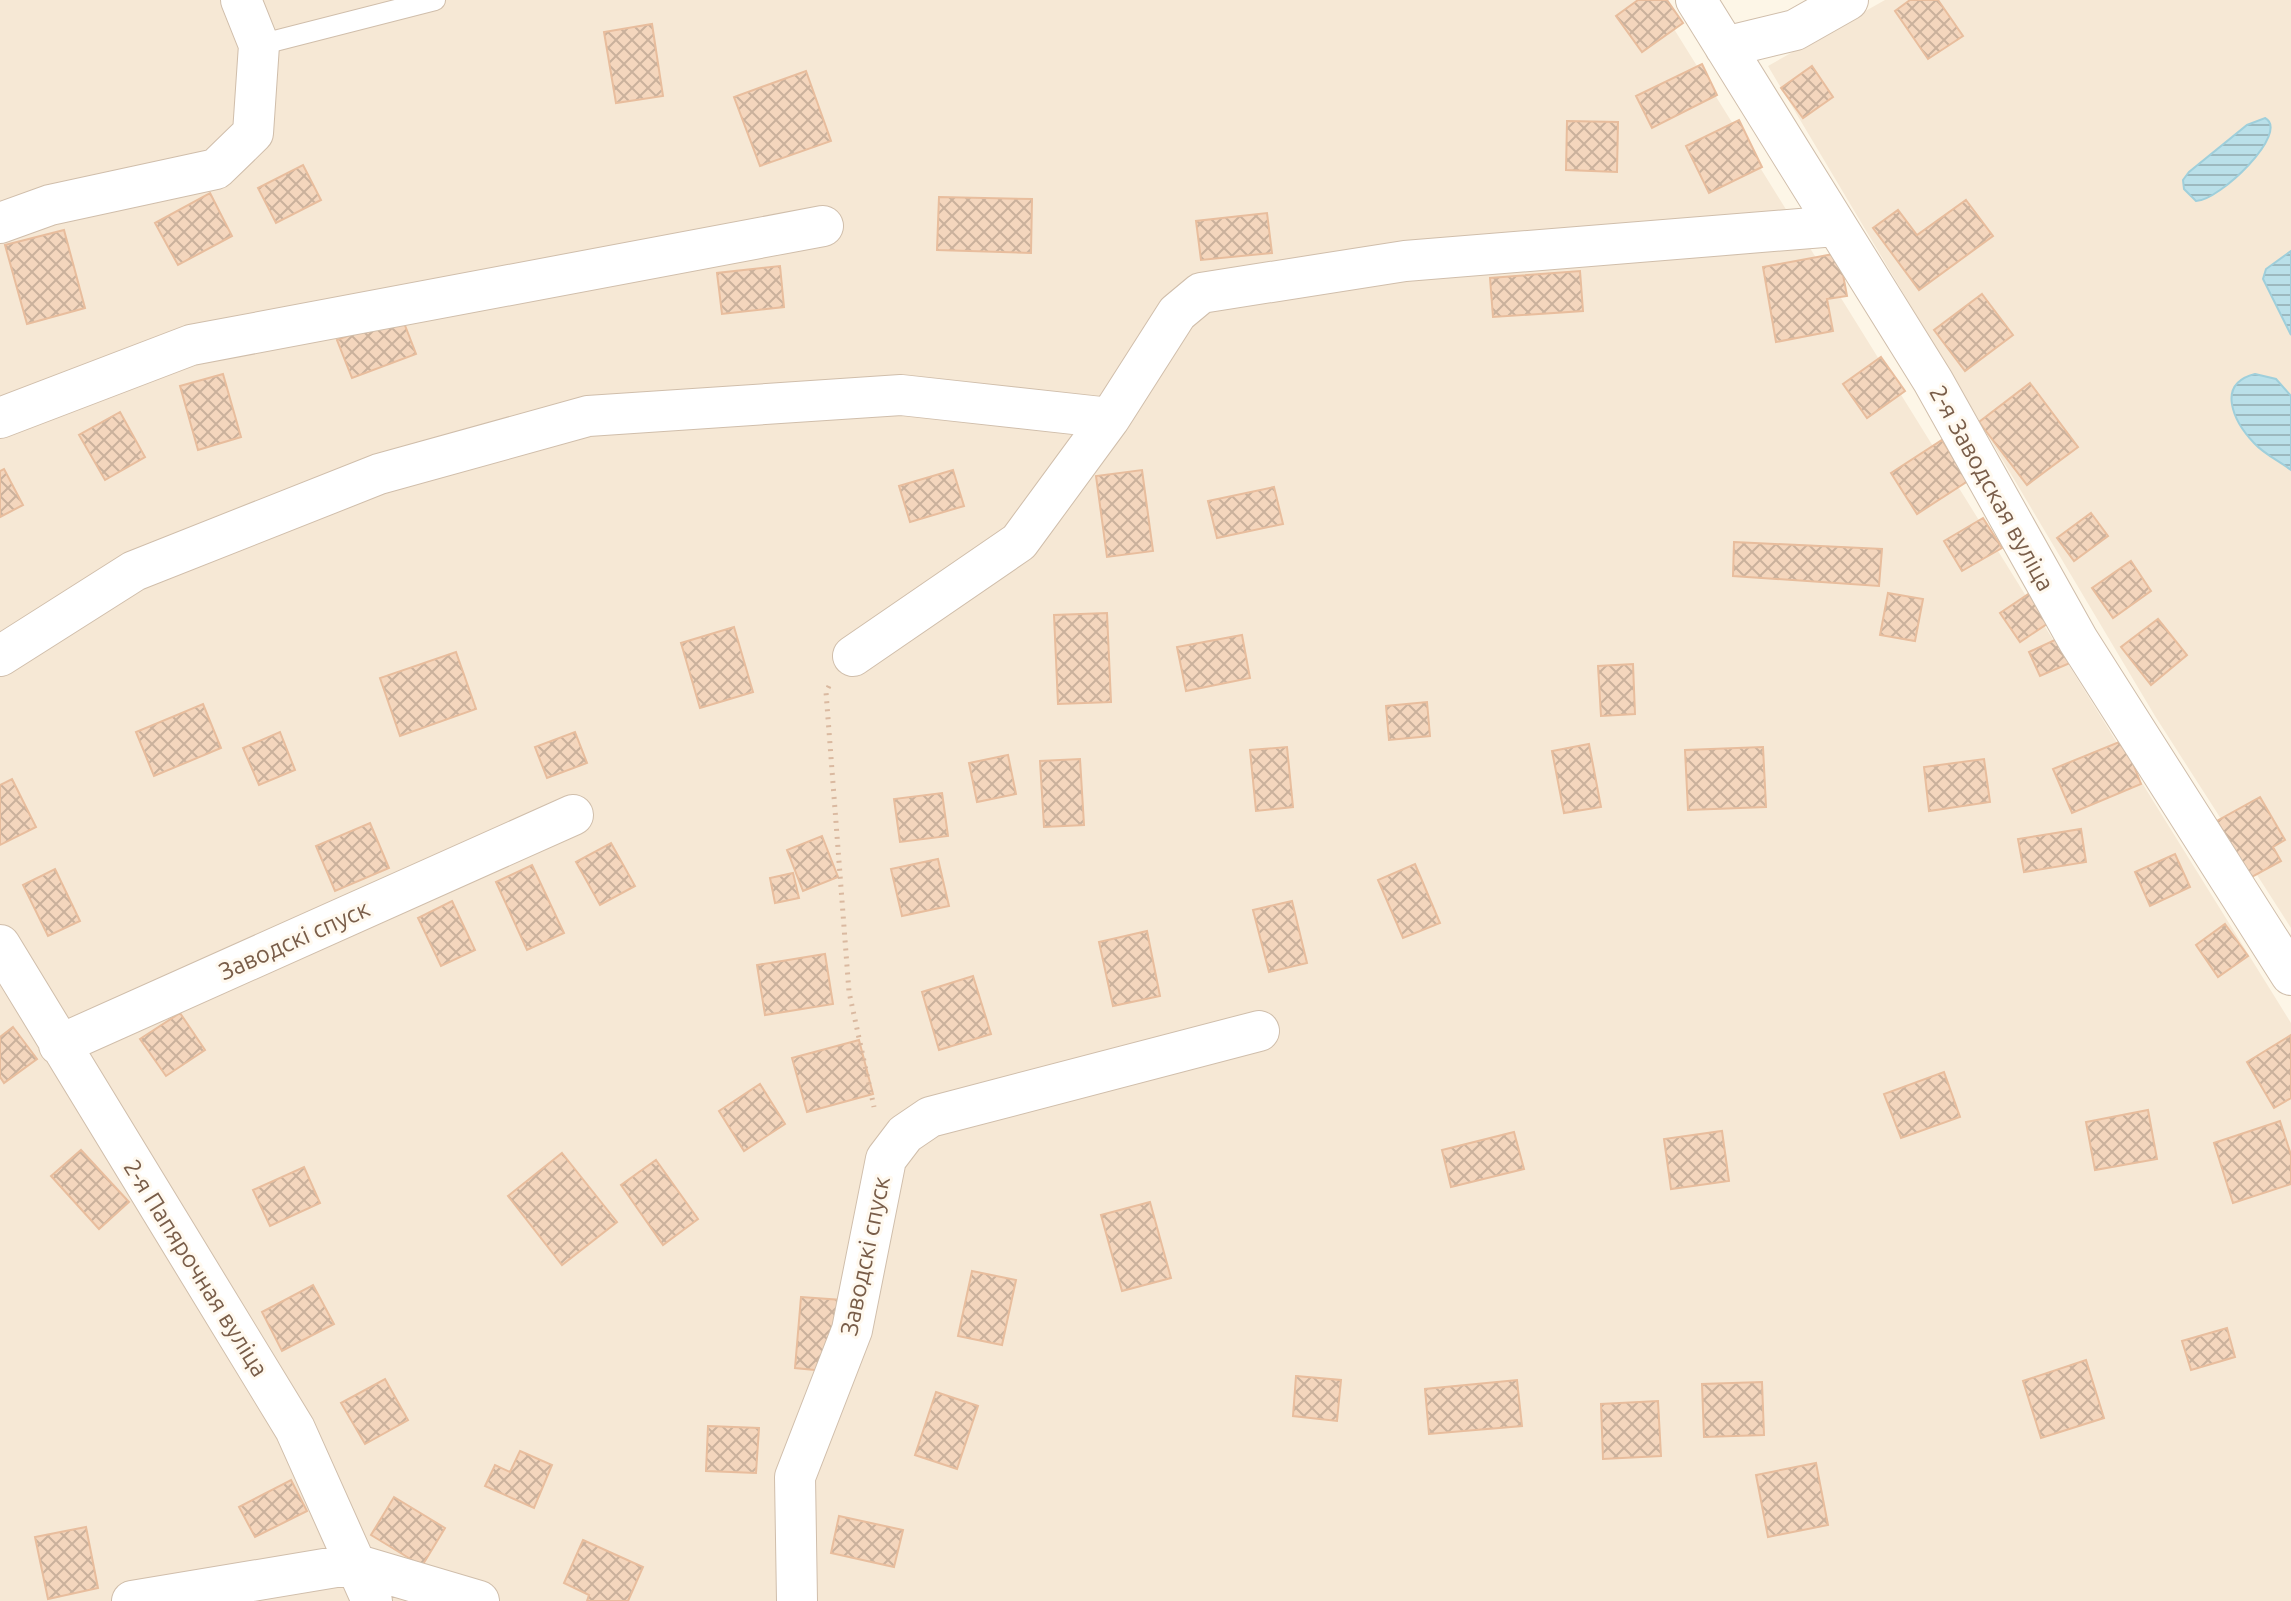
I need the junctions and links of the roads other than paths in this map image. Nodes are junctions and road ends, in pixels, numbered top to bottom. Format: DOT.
graph roads {
  1 [pos="241,0"];
  2 [pos="435,0"];
  3 [pos="1696,0"];
  4 [pos="1848,0"];
  5 [pos="259,45"];
  6 [pos="1725,47"];
  7 [pos="0,223"];
  8 [pos="823,226"];
  9 [pos="1836,226"];
  10 [pos="0,418"];
  11 [pos="1110,418"];
  12 [pos="0,656"];
  13 [pos="853,656"];
  14 [pos="573,815"];
  15 [pos="0,945"];
  16 [pos="2291,975"];
  17 [pos="1259,1031"];
  18 [pos="59,1045"];
  19 [pos="354,1564"];
  20 [pos="132,1601"];
  21 [pos="372,1601"];
  22 [pos="479,1601"];
  23 [pos="797,1601"];
  1 -- 5 [label="street"];
  2 -- 5 [label="lane"];
  3 -- 6 [label="street, 2-я Заводская вуліца"];
  4 -- 6 [label="street"];
  5 -- 7 [label="street"];
  6 -- 9 [label="street, 2-я Заводская вуліца"];
  8 -- 10 [label="street"];
  9 -- 11 [label="street"];
  9 -- 16 [label="street, 2-я Заводская вуліца"];
  11 -- 12 [label="street"];
  11 -- 13 [label="street"];
  14 -- 18 [label="street, Заводскі спуск"];
  15 -- 18 [label="street, 2-я Папярочная вуліца"];
  17 -- 23 [label="street, Заводскі спуск"];
  18 -- 19 [label="street, 2-я Папярочная вуліца"];
  19 -- 20 [label="street"];
  19 -- 21 [label="street, 2-я Папярочная вуліца"];
  19 -- 22 [label="street"];
}
